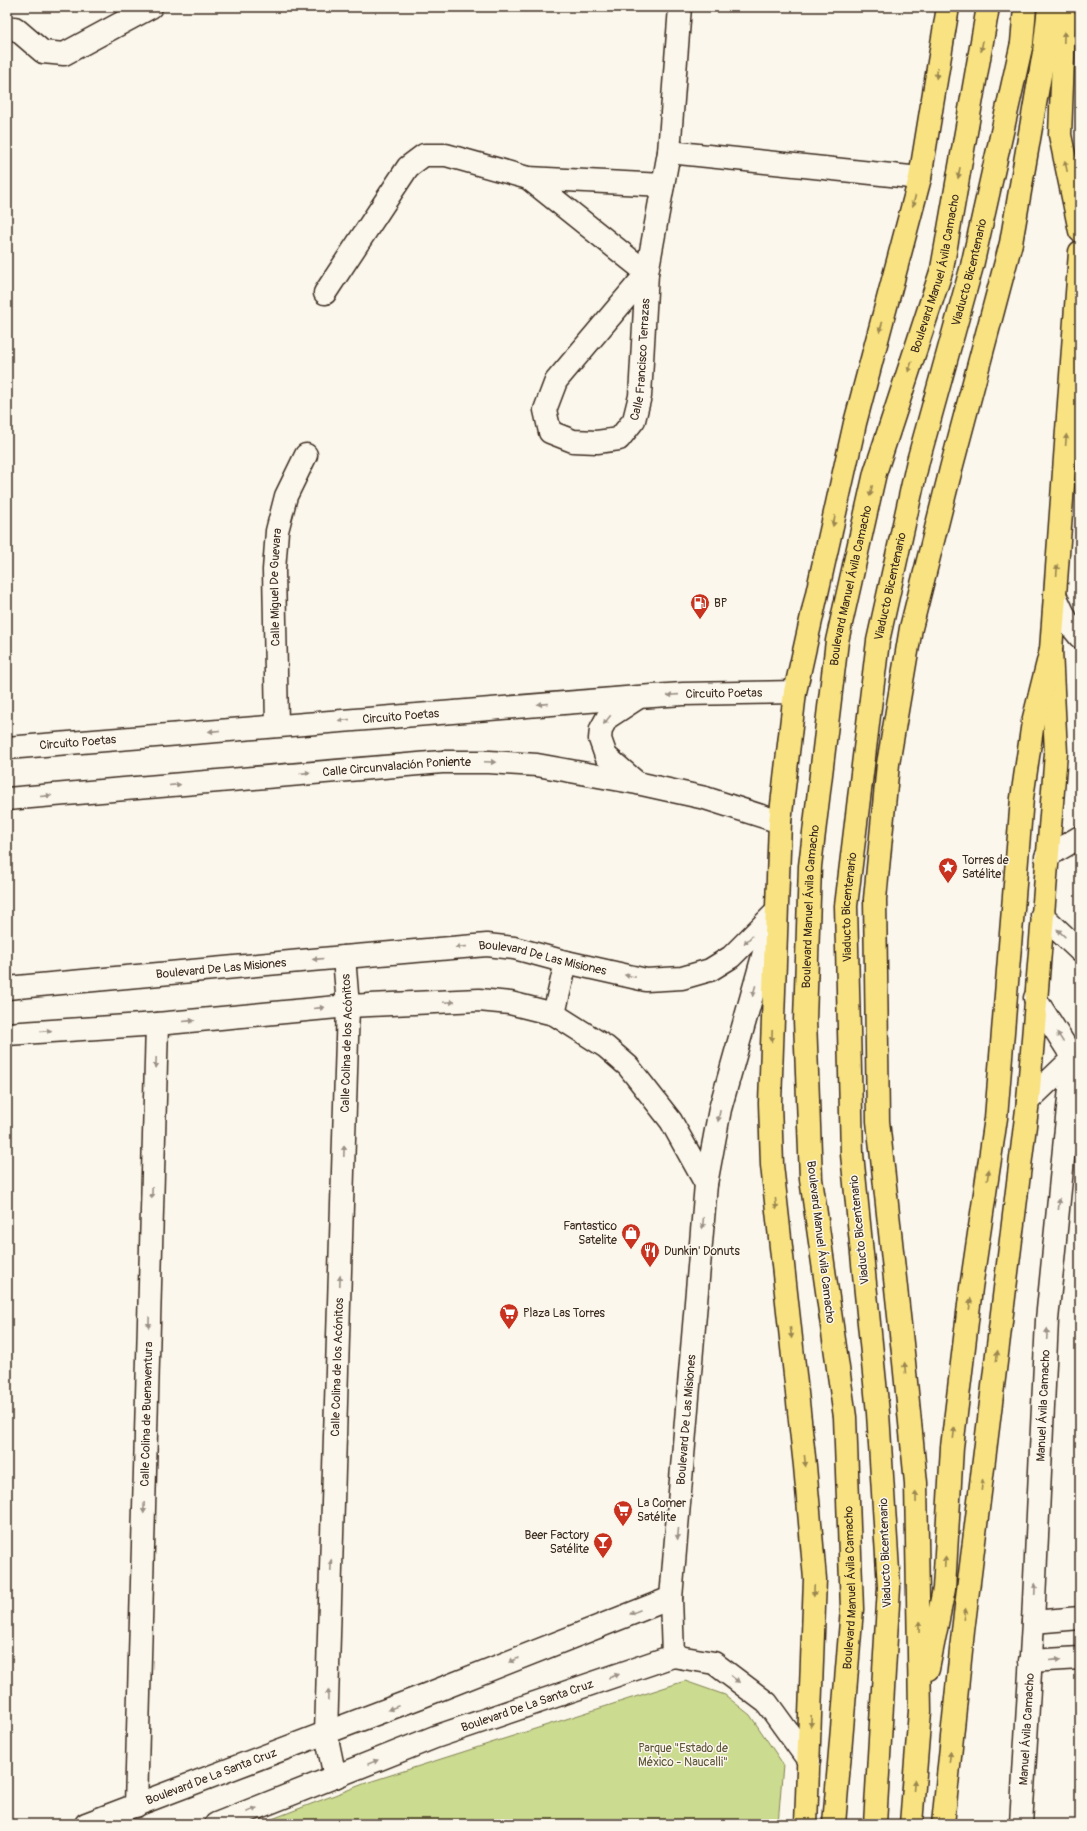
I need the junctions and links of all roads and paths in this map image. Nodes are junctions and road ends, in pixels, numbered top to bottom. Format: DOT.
graph roads {
  1 [pos="151,7"];
  2 [pos="680,7"];
  3 [pos="948,7"];
  4 [pos="988,7"];
  5 [pos="1025,7"];
  6 [pos="1049,7"];
  7 [pos="1065,7"];
  8 [pos="15,28"];
  9 [pos="669,152"];
  10 [pos="528,178"];
  11 [pos="920,178"];
  12 [pos="663,185"];
  13 [pos="1080,231"];
  14 [pos="1080,252"];
  15 [pos="646,273"];
  16 [pos="324,293"];
  17 [pos="306,455"];
  18 [pos="1055,595"];
  19 [pos="1080,637"];
  20 [pos="1051,650"];
  21 [pos="796,692"];
  22 [pos="638,697"];
  23 [pos="277,726"];
  24 [pos="7,748"];
  25 [pos="637,783"];
  26 [pos="7,799"];
  27 [pos="780,822"];
  28 [pos="1080,837"];
  29 [pos="1046,857"];
  30 [pos="775,913"];
  31 [pos="1042,916"];
  32 [pos="1080,951"];
  33 [pos="344,957"];
  34 [pos="566,962"];
  35 [pos="7,988"];
  36 [pos="1035,998"];
  37 [pos="348,1006"];
  38 [pos="554,1014"];
  39 [pos="157,1024"];
  40 [pos="7,1034"];
  41 [pos="1077,1056"];
  42 [pos="1028,1101"];
  43 [pos="706,1184"];
  44 [pos="671,1598"];
  45 [pos="1080,1618"];
  46 [pos="1033,1622"];
  47 [pos="673,1656"];
  48 [pos="1080,1658"];
  49 [pos="1030,1662"];
  50 [pos="920,1711"];
  51 [pos="326,1734"];
  52 [pos="809,1761"];
  53 [pos="335,1777"];
  54 [pos="136,1806"];
  55 [pos="86,1824"];
  56 [pos="216,1824"];
  57 [pos="806,1824"];
  58 [pos="834,1824"];
  59 [pos="874,1824"];
  60 [pos="911,1824"];
  61 [pos="943,1824"];
  62 [pos="1021,1824"];
  1 -- 8 [label="street"];
  2 -- 9 [label="street, Calle Francisco Terrazas"];
  3 -- 11 [label="main road, one-way"];
  4 -- 58 [label="main road, Boulevard Manuel Ávila Camacho, one-way"];
  5 -- 59 [label="main road, Viaducto Bicentenario"];
  50 -- 6 [label="main road, one-way"];
  13 -- 7 [label="main road, one-way"];
  9 -- 11 [label="street"];
  9 -- 12 [label="street, Calle Francisco Terrazas"];
  10 -- 12 [label="street"];
  10 -- 15 [label="street"];
  10 -- 16 [label="street"];
  11 -- 21 [label="main road, one-way"];
  12 -- 15 [label="street, Calle Francisco Terrazas"];
  18 -- 14 [label="main road, one-way"];
  15 -- 15 [label="street, Calle Francisco Terrazas"];
  17 -- 23 [label="street, Calle Miguel De Guevara"];
  18 -- 19 [label="street"];
  18 -- 20 [label="main road"];
  20 -- 29 [label="main road"];
  50 -- 20 [label="main road, one-way"];
  21 -- 22 [label="street, Circuito Poetas, one-way"];
  21 -- 27 [label="main road"];
  22 -- 23 [label="street, Circuito Poetas, one-way"];
  22 -- 25 [label="street, one-way"];
  23 -- 24 [label="street, Circuito Poetas, one-way"];
  26 -- 25 [label="street, Calle Circunvalación Poniente, one-way"];
  25 -- 27 [label="street, Calle Circunvalación Poniente"];
  27 -- 30 [label="main road"];
  28 -- 29 [label="street"];
  29 -- 31 [label="main road"];
  30 -- 34 [label="street, Boulevard De Las Misiones, one-way"];
  30 -- 43 [label="street, Boulevard De Las Misiones, one-way"];
  30 -- 52 [label="main road, one-way"];
  32 -- 31 [label="street, one-way"];
  31 -- 36 [label="main road"];
  34 -- 33 [label="street, Boulevard De Las Misiones, one-way"];
  33 -- 35 [label="street, Boulevard De Las Misiones, one-way"];
  33 -- 37 [label="street, Calle Colina de los Acónitos"];
  34 -- 38 [label="street"];
  41 -- 36 [label="street, one-way"];
  36 -- 42 [label="main road"];
  37 -- 38 [label="street, one-way"];
  39 -- 37 [label="street, one-way"];
  51 -- 37 [label="street, Calle Colina de los Acónitos, one-way"];
  38 -- 43 [label="street"];
  40 -- 39 [label="street, one-way"];
  39 -- 54 [label="street, Calle Colina de Buenaventura, one-way"];
  41 -- 42 [label="street"];
  46 -- 41 [label="street, Manuel Ávila Camacho, one-way"];
  61 -- 42 [label="main road, one-way"];
  43 -- 44 [label="street, Boulevard De Las Misiones, one-way"];
  44 -- 47 [label="street, Boulevard De Las Misiones"];
  44 -- 51 [label="street, Boulevard De La Santa Cruz, one-way"];
  45 -- 46 [label="street"];
  46 -- 49 [label="street, Manuel Ávila Camacho"];
  47 -- 52 [label="street, Boulevard De La Santa Cruz, one-way"];
  53 -- 47 [label="street, Boulevard De La Santa Cruz, one-way"];
  49 -- 48 [label="street, one-way"];
  49 -- 62 [label="street, Manuel Ávila Camacho"];
  60 -- 50 [label="main road, one-way"];
  51 -- 53 [label="street, Calle Colina de los Acónitos"];
  51 -- 54 [label="street, Boulevard De La Santa Cruz"];
  52 -- 57 [label="main road"];
  56 -- 53 [label="street, Boulevard De La Santa Cruz, one-way"];
  54 -- 55 [label="street, Boulevard De La Santa Cruz"];
}
